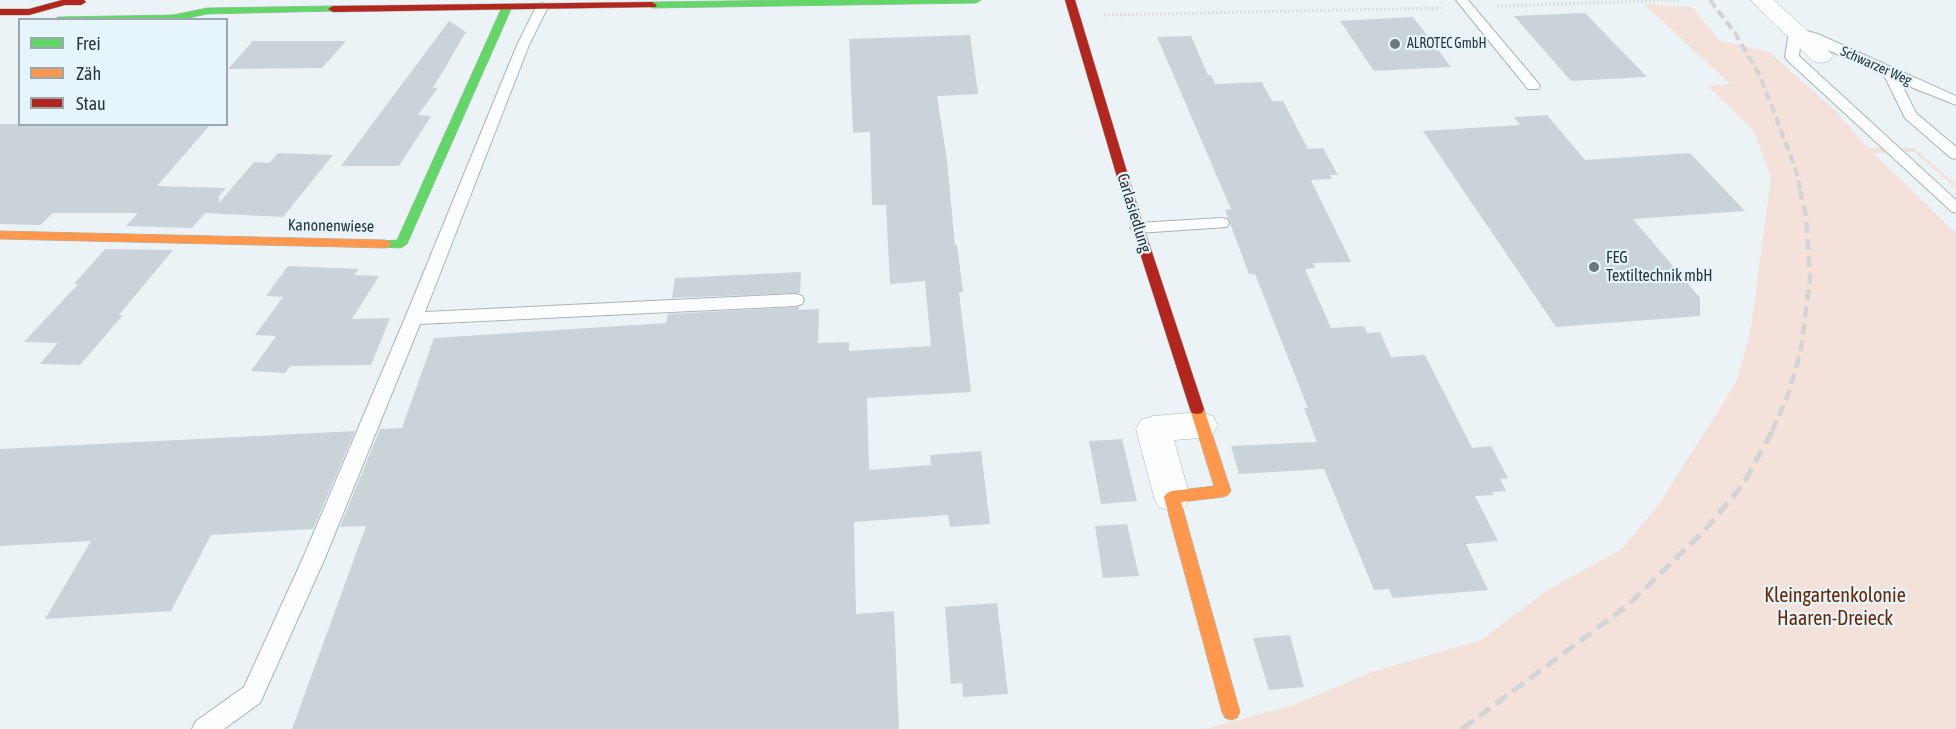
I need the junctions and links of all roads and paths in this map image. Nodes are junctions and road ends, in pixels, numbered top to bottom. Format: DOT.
graph roads {
  1 [pos="976,0"];
  2 [pos="1070,0"];
  3 [pos="1679,0"];
  4 [pos="1761,0"];
  5 [pos="99,2"];
  6 [pos="178,2"];
  7 [pos="1466,4"];
  8 [pos="424,5"];
  9 [pos="507,7"];
  10 [pos="542,7"];
  11 [pos="38,10"];
  12 [pos="207,11"];
  13 [pos="0,12"];
  14 [pos="1095,16"];
  15 [pos="173,18"];
  16 [pos="1795,32"];
  17 [pos="1821,56"];
  18 [pos="1889,74"];
  19 [pos="1533,86"];
  20 [pos="1956,101"];
  21 [pos="1956,155"];
  22 [pos="1956,208"];
  23 [pos="1221,223"];
  24 [pos="1138,228"];
  25 [pos="0,235"];
  26 [pos="796,300"];
  27 [pos="414,318"];
  28 [pos="1201,424"];
  29 [pos="1172,497"];
  30 [pos="1231,712"];
  31 [pos="204,729"];
  1 -- 10 [label="street"];
  2 -- 24 [label="street, Carlasiedlung"];
  3 -- 7 [label="path"];
  4 -- 16 [label="street, Schwarzer Weg"];
  5 -- 11 [label="street"];
  6 -- 12 [label="street"];
  7 -- 14 [label="path"];
  7 -- 19 [label="lane"];
  8 -- 9 [label="street"];
  8 -- 12 [label="street"];
  9 -- 10 [label="street"];
  9 -- 25 [label="street, Kanonenwiese"];
  10 -- 27 [label="lane"];
  11 -- 13 [label="street"];
  12 -- 15 [label="street"];
  16 -- 17 [label="street, Schwarzer Weg"];
  16 -- 18 [label="lane, Schwarzer Weg"];
  16 -- 22 [label="lane"];
  18 -- 20 [label="lane, Schwarzer Weg"];
  18 -- 21 [label="lane"];
  23 -- 24 [label="lane"];
  24 -- 28 [label="street, Carlasiedlung"];
  26 -- 27 [label="lane"];
  27 -- 31 [label="lane"];
  28 -- 29 [label="street"];
  28 -- 29 [label="street, Carlasiedlung"];
  29 -- 30 [label="street"];
}
